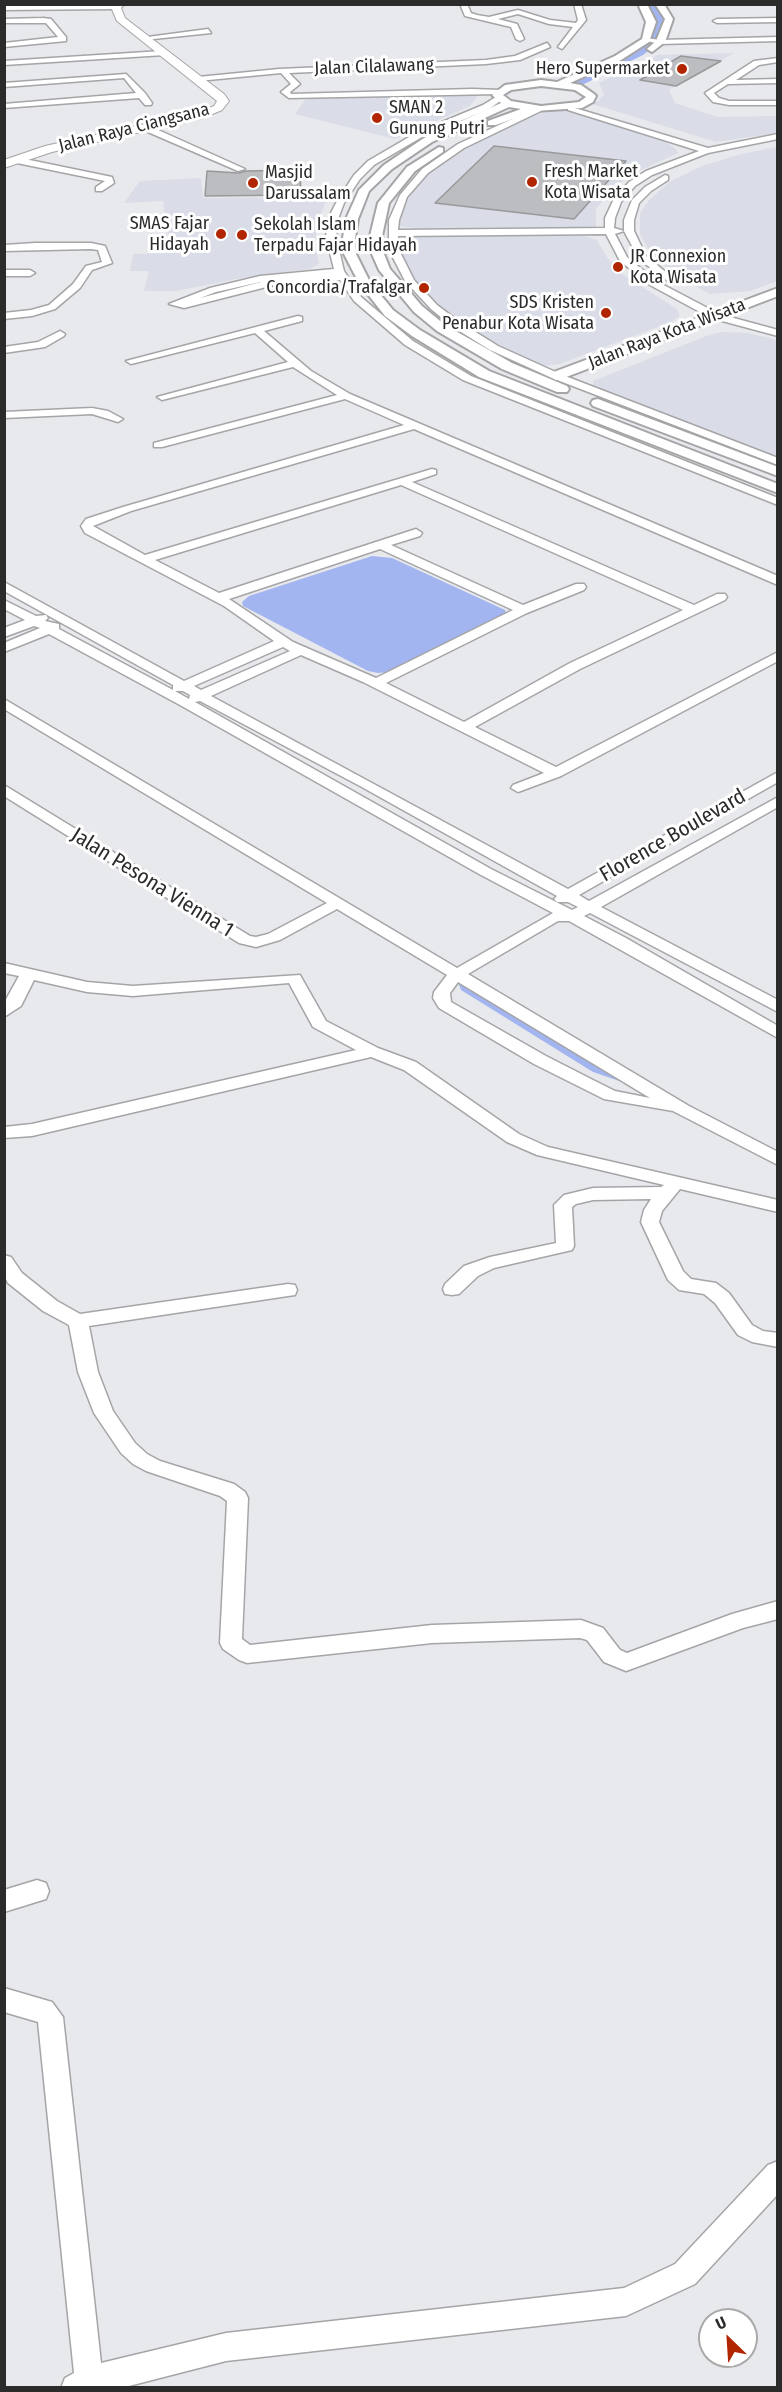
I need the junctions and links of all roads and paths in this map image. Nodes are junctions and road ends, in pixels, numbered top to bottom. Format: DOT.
graph roads {
  1 [pos="463,4"];
  2 [pos="577,4"];
  3 [pos="642,4"];
  4 [pos="659,4"];
  5 [pos="118,6"];
  6 [pos="4,8"];
  7 [pos="518,8"];
  8 [pos="741,12"];
  9 [pos="489,19"];
  10 [pos="747,20"];
  11 [pos="777,20"];
  12 [pos="4,21"];
  13 [pos="717,21"];
  14 [pos="579,25"];
  15 [pos="208,31"];
  16 [pos="144,38"];
  17 [pos="520,39"];
  18 [pos="777,39"];
  19 [pos="646,40"];
  20 [pos="660,42"];
  21 [pos="4,45"];
  22 [pos="547,45"];
  23 [pos="562,47"];
  24 [pos="159,50"];
  25 [pos="777,60"];
  26 [pos="5,62"];
  27 [pos="283,70"];
  28 [pos="198,78"];
  29 [pos="777,81"];
  30 [pos="727,82"];
  31 [pos="560,84"];
  32 [pos="4,85"];
  33 [pos="578,87"];
  34 [pos="142,95"];
  35 [pos="502,98"];
  36 [pos="148,103"];
  37 [pos="777,103"];
  38 [pos="582,105"];
  39 [pos="4,106"];
  40 [pos="571,108"];
  41 [pos="536,109"];
  42 [pos="144,127"];
  43 [pos="777,136"];
  44 [pos="777,143"];
  45 [pos="706,151"];
  46 [pos="722,152"];
  47 [pos="8,163"];
  48 [pos="241,168"];
  49 [pos="99,189"];
  50 [pos="404,197"];
  51 [pos="384,203"];
  52 [pos="378,222"];
  53 [pos="609,231"];
  54 [pos="629,231"];
  55 [pos="393,233"];
  56 [pos="331,237"];
  57 [pos="349,238"];
  58 [pos="4,248"];
  59 [pos="386,270"];
  60 [pos="358,271"];
  61 [pos="4,273"];
  62 [pos="30,273"];
  63 [pos="341,274"];
  64 [pos="777,292"];
  65 [pos="403,293"];
  66 [pos="426,298"];
  67 [pos="777,305"];
  68 [pos="711,306"];
  69 [pos="4,316"];
  70 [pos="732,316"];
  71 [pos="749,316"];
  72 [pos="298,319"];
  73 [pos="777,325"];
  74 [pos="256,329"];
  75 [pos="777,333"];
  76 [pos="60,334"];
  77 [pos="412,338"];
  78 [pos="4,350"];
  79 [pos="131,361"];
  80 [pos="295,363"];
  81 [pos="617,367"];
  82 [pos="556,376"];
  83 [pos="597,376"];
  84 [pos="576,384"];
  85 [pos="346,396"];
  86 [pos="162,397"];
  87 [pos="530,404"];
  88 [pos="560,405"];
  89 [pos="4,415"];
  90 [pos="118,419"];
  91 [pos="412,426"];
  92 [pos="158,445"];
  93 [pos="777,462"];
  94 [pos="432,471"];
  95 [pos="777,472"];
  96 [pos="401,481"];
  97 [pos="777,489"];
  98 [pos="777,502"];
  99 [pos="416,533"];
  100 [pos="381,545"];
  101 [pos="145,559"];
  102 [pos="777,581"];
  103 [pos="4,586"];
  104 [pos="580,587"];
  105 [pos="721,597"];
  106 [pos="218,598"];
  107 [pos="4,604"];
  108 [pos="523,610"];
  109 [pos="694,610"];
  110 [pos="52,614"];
  111 [pos="34,621"];
  112 [pos="67,621"];
  113 [pos="49,629"];
  114 [pos="4,633"];
  115 [pos="284,642"];
  116 [pos="4,648"];
  117 [pos="300,651"];
  118 [pos="777,657"];
  119 [pos="375,683"];
  120 [pos="184,686"];
  121 [pos="168,693"];
  122 [pos="202,694"];
  123 [pos="4,702"];
  124 [pos="185,702"];
  125 [pos="463,728"];
  126 [pos="556,773"];
  127 [pos="777,776"];
  128 [pos="519,788"];
  129 [pos="4,789"];
  130 [pos="777,801"];
  131 [pos="569,896"];
  132 [pos="338,903"];
  133 [pos="590,907"];
  134 [pos="554,911"];
  135 [pos="573,916"];
  136 [pos="4,968"];
  137 [pos="29,972"];
  138 [pos="456,975"];
  139 [pos="777,1007"];
  140 [pos="4,1012"];
  141 [pos="777,1034"];
  142 [pos="372,1052"];
  143 [pos="683,1110"];
  144 [pos="4,1134"];
  145 [pos="777,1159"];
  146 [pos="682,1182"];
  147 [pos="665,1193"];
  148 [pos="777,1206"];
  149 [pos="4,1261"];
  150 [pos="452,1288"];
  151 [pos="288,1290"];
  152 [pos="78,1321"];
  153 [pos="777,1340"];
  154 [pos="777,1610"];
  155 [pos="37,1891"];
  156 [pos="4,1901"];
  157 [pos="4,2000"];
  158 [pos="777,2175"];
  159 [pos="82,2384"];
  1 -- 9 [label="street"];
  2 -- 14 [label="street"];
  3 -- 19 [label="street"];
  4 -- 20 [label="street"];
  5 -- 6 [label="street"];
  5 -- 16 [label="main road, Jalan Raya Ciangsana"];
  7 -- 9 [label="street"];
  7 -- 14 [label="street"];
  8 -- 10 [label="street"];
  9 -- 17 [label="street"];
  10 -- 11 [label="street"];
  10 -- 13 [label="street"];
  12 -- 21 [label="street"];
  14 -- 23 [label="street"];
  15 -- 16 [label="street"];
  16 -- 24 [label="main road, Jalan Raya Ciangsana"];
  18 -- 20 [label="street"];
  19 -- 20 [label="street"];
  19 -- 31 [label="street"];
  20 -- 33 [label="street"];
  22 -- 27 [label="street, Jalan Cilalawang"];
  24 -- 26 [label="street"];
  24 -- 28 [label="main road, Jalan Raya Ciangsana"];
  25 -- 30 [label="street"];
  27 -- 28 [label="street, Jalan Cilalawang"];
  27 -- 35 [label="street"];
  28 -- 42 [label="main road, Jalan Raya Ciangsana"];
  29 -- 30 [label="street"];
  30 -- 37 [label="street"];
  31 -- 33 [label="street"];
  31 -- 35 [label="street"];
  32 -- 34 [label="street"];
  33 -- 38 [label="street"];
  34 -- 36 [label="street"];
  34 -- 39 [label="street"];
  35 -- 41 [label="street"];
  35 -- 56 [label="street"];
  35 -- 57 [label="street"];
  38 -- 40 [label="street"];
  38 -- 46 [label="street"];
  40 -- 41 [label="street"];
  40 -- 45 [label="street"];
  41 -- 50 [label="street"];
  41 -- 51 [label="street"];
  42 -- 47 [label="main road, Jalan Raya Ciangsana"];
  42 -- 48 [label="street"];
  43 -- 46 [label="street"];
  44 -- 46 [label="street"];
  45 -- 46 [label="street"];
  45 -- 53 [label="street"];
  46 -- 54 [label="street"];
  47 -- 49 [label="street"];
  50 -- 51 [label="street"];
  50 -- 55 [label="street"];
  51 -- 52 [label="street"];
  52 -- 55 [label="street"];
  52 -- 59 [label="street"];
  53 -- 54 [label="street"];
  53 -- 55 [label="street"];
  53 -- 68 [label="street"];
  54 -- 68 [label="street"];
  55 -- 66 [label="street"];
  56 -- 57 [label="street"];
  56 -- 63 [label="street"];
  57 -- 60 [label="street"];
  58 -- 69 [label="street"];
  59 -- 60 [label="street"];
  59 -- 65 [label="street"];
  60 -- 77 [label="street"];
  61 -- 62 [label="street"];
  63 -- 63 [label="street"];
  63 -- 77 [label="street"];
  64 -- 70 [label="street, Jalan Raya Kota Wisata"];
  65 -- 66 [label="street"];
  65 -- 95 [label="street"];
  66 -- 82 [label="street"];
  67 -- 71 [label="street, Jalan Raya Kota Wisata"];
  68 -- 70 [label="street, Jalan Raya Kota Wisata"];
  68 -- 82 [label="street, Jalan Raya Kota Wisata"];
  70 -- 71 [label="street, Jalan Raya Kota Wisata"];
  70 -- 75 [label="street"];
  70 -- 81 [label="street, Jalan Raya Kota Wisata"];
  71 -- 73 [label="street"];
  72 -- 74 [label="street"];
  74 -- 79 [label="street"];
  74 -- 80 [label="street"];
  76 -- 78 [label="street"];
  77 -- 87 [label="street"];
  77 -- 88 [label="street"];
  80 -- 85 [label="street"];
  80 -- 86 [label="street"];
  82 -- 84 [label="street"];
  83 -- 84 [label="street, Jalan Raya Kota Wisata"];
  84 -- 93 [label="street"];
  85 -- 91 [label="street"];
  85 -- 92 [label="street"];
  87 -- 88 [label="street"];
  87 -- 98 [label="street"];
  88 -- 97 [label="street"];
  89 -- 90 [label="street"];
  91 -- 101 [label="street"];
  91 -- 102 [label="street"];
  94 -- 96 [label="street"];
  96 -- 101 [label="street"];
  96 -- 109 [label="street"];
  99 -- 100 [label="street"];
  100 -- 106 [label="street"];
  100 -- 108 [label="street"];
  101 -- 106 [label="street"];
  103 -- 110 [label="street"];
  104 -- 108 [label="street"];
  105 -- 109 [label="street"];
  106 -- 115 [label="street"];
  107 -- 111 [label="street"];
  108 -- 119 [label="street"];
  109 -- 125 [label="street"];
  110 -- 111 [label="street"];
  110 -- 112 [label="street"];
  111 -- 113 [label="street"];
  111 -- 114 [label="street"];
  112 -- 113 [label="street"];
  112 -- 120 [label="street"];
  113 -- 116 [label="street"];
  113 -- 121 [label="street"];
  115 -- 117 [label="street"];
  115 -- 120 [label="street"];
  117 -- 119 [label="street"];
  117 -- 122 [label="street"];
  118 -- 126 [label="street"];
  119 -- 125 [label="street"];
  120 -- 121 [label="street"];
  120 -- 122 [label="street"];
  121 -- 124 [label="street"];
  122 -- 124 [label="street"];
  122 -- 131 [label="street"];
  123 -- 132 [label="street"];
  124 -- 134 [label="street"];
  125 -- 126 [label="street"];
  126 -- 128 [label="street"];
  127 -- 131 [label="street, Florence Boulevard"];
  129 -- 132 [label="street, Jalan Pesona Vienna 1"];
  130 -- 133 [label="street, Florence Boulevard"];
  131 -- 133 [label="street"];
  131 -- 134 [label="street, Florence Boulevard"];
  132 -- 138 [label="street"];
  133 -- 135 [label="street, Florence Boulevard"];
  133 -- 139 [label="street"];
  134 -- 135 [label="street"];
  134 -- 138 [label="street, Florence Boulevard"];
  135 -- 141 [label="street"];
  136 -- 137 [label="street"];
  137 -- 140 [label="street"];
  137 -- 142 [label="street"];
  138 -- 143 [label="street"];
  138 -- 143 [label="street"];
  142 -- 144 [label="street"];
  142 -- 146 [label="street"];
  143 -- 145 [label="street"];
  146 -- 147 [label="street"];
  146 -- 148 [label="street"];
  147 -- 150 [label="street"];
  147 -- 153 [label="street"];
  149 -- 152 [label="street"];
  151 -- 152 [label="street"];
  152 -- 154 [label="street"];
  155 -- 156 [label="street"];
  157 -- 159 [label="street"];
  158 -- 159 [label="street"];
}
